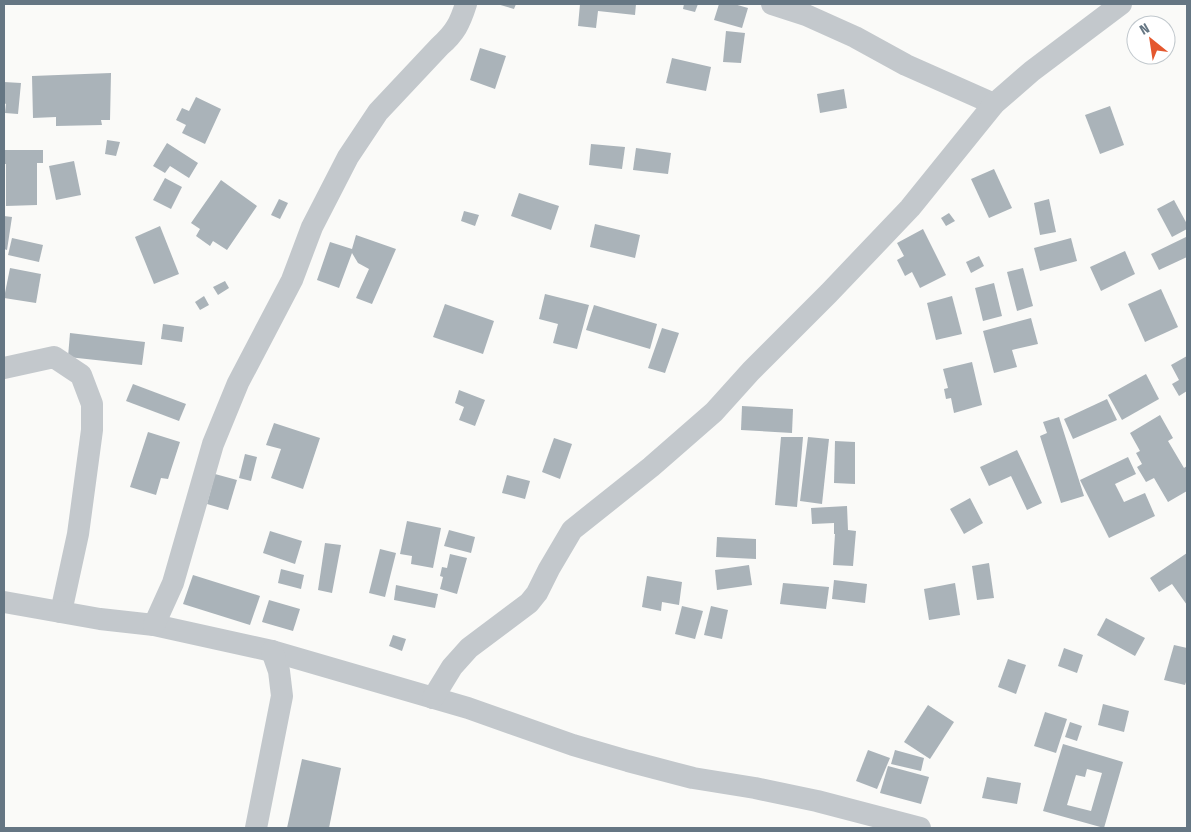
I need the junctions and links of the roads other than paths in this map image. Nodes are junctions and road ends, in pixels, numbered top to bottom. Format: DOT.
graph roads {
  1 [pos="466,4"];
  2 [pos="772,4"];
  3 [pos="1121,4"];
  4 [pos="994,104"];
  5 [pos="4,368"];
  6 [pos="4,602"];
  7 [pos="61,612"];
  8 [pos="154,625"];
  9 [pos="272,652"];
  10 [pos="433,698"];
  11 [pos="256,828"];
  12 [pos="920,828"];
  1 -- 8 [label="street"];
  2 -- 4 [label="street"];
  3 -- 4 [label="street"];
  4 -- 10 [label="street"];
  5 -- 7 [label="street"];
  6 -- 7 [label="street"];
  7 -- 8 [label="street"];
  8 -- 9 [label="street"];
  9 -- 10 [label="street"];
  9 -- 11 [label="street"];
  10 -- 12 [label="street"];
}
